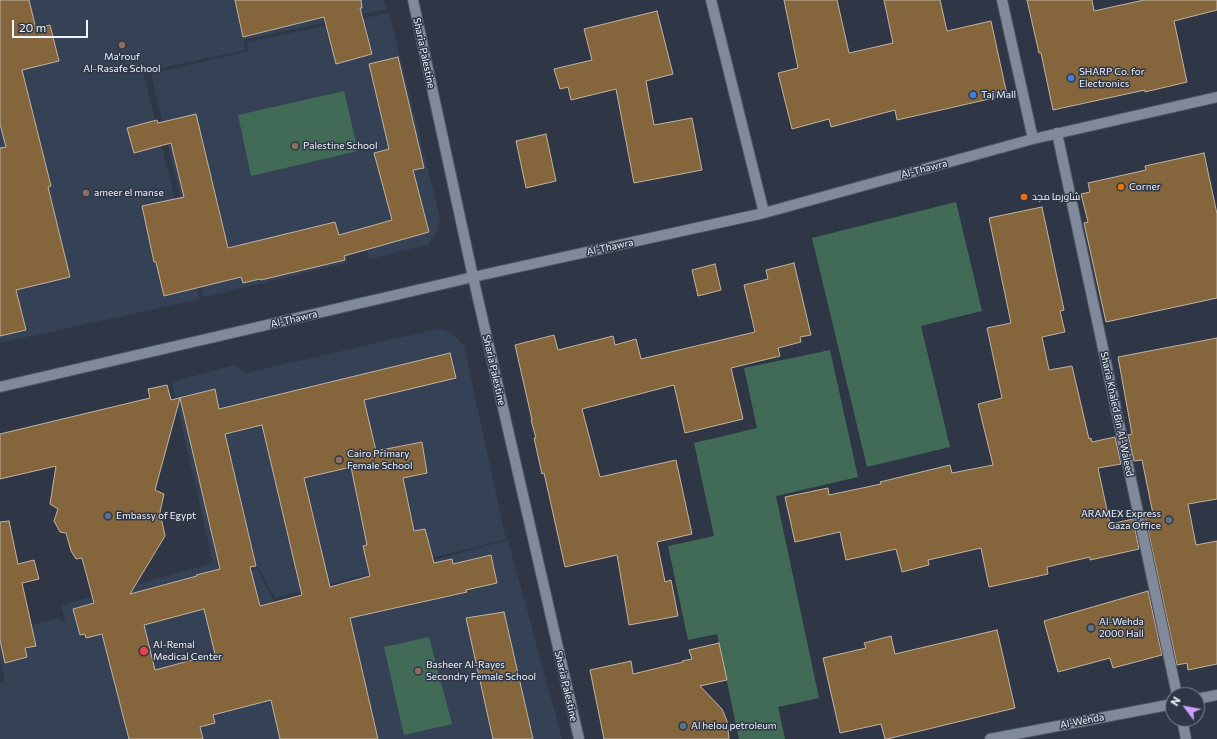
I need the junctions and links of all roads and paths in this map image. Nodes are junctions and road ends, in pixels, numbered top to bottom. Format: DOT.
graph roads {
  1 [pos="412,0"];
  2 [pos="711,0"];
  3 [pos="1002,0"];
  4 [pos="1217,97"];
  5 [pos="1057,133"];
  6 [pos="1033,139"];
  7 [pos="764,213"];
  8 [pos="473,277"];
  9 [pos="0,387"];
  10 [pos="1175,687"];
  11 [pos="1217,695"];
  12 [pos="1205,697"];
  13 [pos="1165,706"];
  14 [pos="1184,727"];
  15 [pos="579,739"];
  16 [pos="990,739"];
  17 [pos="1186,739"];
  1 -- 8 [label="street, Sharia Palestine"];
  2 -- 7 [label="street"];
  3 -- 6 [label="street"];
  4 -- 5 [label="street, Al-Thawra"];
  5 -- 6 [label="street, Al-Thawra"];
  5 -- 10 [label="street, Sharia Khaled Bin Al-Waleed"];
  6 -- 7 [label="street, Al-Thawra"];
  7 -- 8 [label="street, Al-Thawra"];
  8 -- 9 [label="street, Al-Thawra"];
  8 -- 15 [label="street, Sharia Palestine"];
  11 -- 12 [label="street"];
  13 -- 16 [label="street, Al-Wehda"];
  14 -- 17 [label="street"];
}
